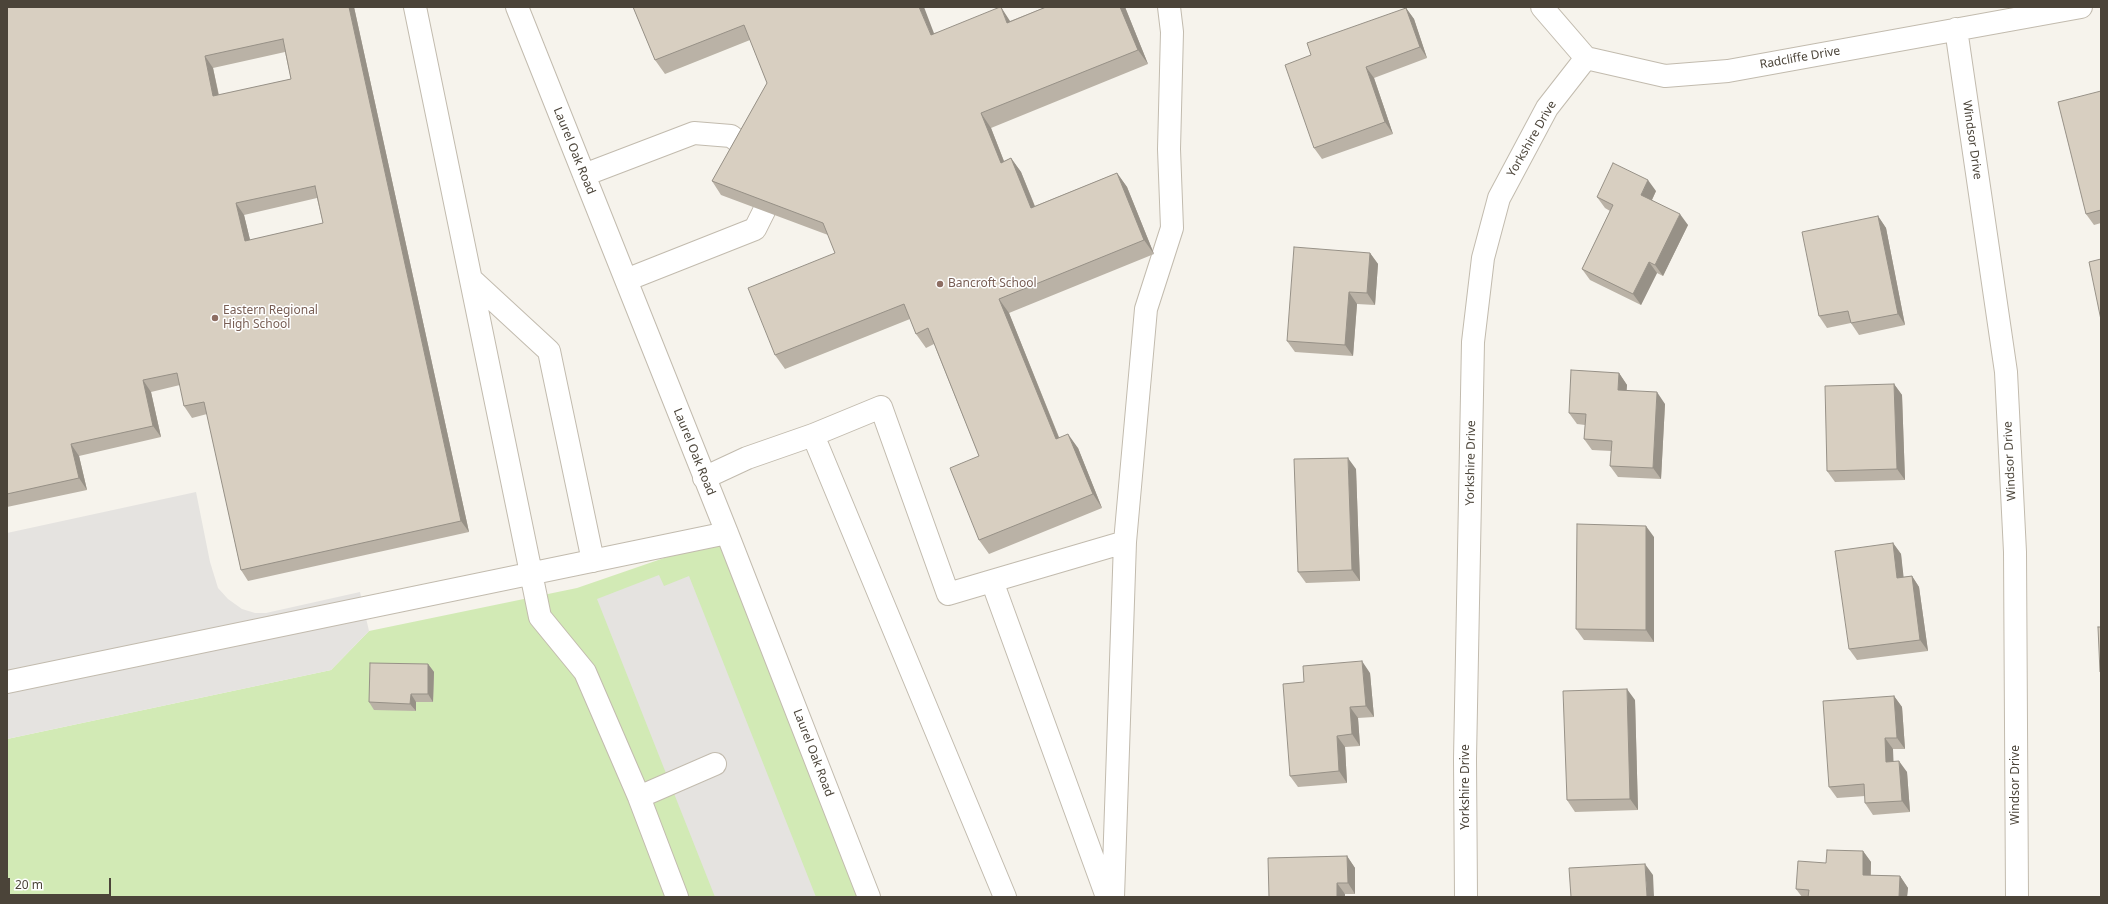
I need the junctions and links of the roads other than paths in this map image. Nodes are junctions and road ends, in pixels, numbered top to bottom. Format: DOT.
graph roads {
  1 [pos="415,7"];
  2 [pos="517,7"];
  3 [pos="1169,7"];
  4 [pos="1542,7"];
  5 [pos="2081,7"];
  6 [pos="1956,29"];
  7 [pos="1586,58"];
  8 [pos="748,149"];
  9 [pos="584,175"];
  10 [pos="764,211"];
  11 [pos="471,279"];
  12 [pos="626,280"];
  13 [pos="813,435"];
  14 [pos="704,478"];
  15 [pos="727,533"];
  16 [pos="1125,542"];
  17 [pos="593,561"];
  18 [pos="531,574"];
  19 [pos="992,581"];
  20 [pos="7,682"];
  21 [pos="716,764"];
  22 [pos="639,797"];
  23 [pos="677,897"];
  24 [pos="869,897"];
  25 [pos="1005,897"];
  26 [pos="1107,897"];
  27 [pos="1113,897"];
  28 [pos="1466,897"];
  29 [pos="2017,897"];
  1 -- 11 [label="street"];
  2 -- 9 [label="street, Laurel Oak Road"];
  3 -- 16 [label="street"];
  4 -- 7 [label="street"];
  5 -- 6 [label="street, Radcliffe Drive"];
  6 -- 7 [label="street, Radcliffe Drive"];
  6 -- 29 [label="street, Windsor Drive"];
  7 -- 28 [label="street, Yorkshire Drive"];
  8 -- 9 [label="street"];
  9 -- 12 [label="street, Laurel Oak Road"];
  10 -- 12 [label="street"];
  11 -- 17 [label="street"];
  11 -- 18 [label="street"];
  12 -- 14 [label="street, Laurel Oak Road"];
  13 -- 14 [label="street"];
  13 -- 19 [label="street"];
  13 -- 25 [label="street"];
  14 -- 15 [label="street, Laurel Oak Road"];
  15 -- 17 [label="street"];
  15 -- 24 [label="street, Laurel Oak Road"];
  16 -- 19 [label="street"];
  16 -- 27 [label="street"];
  17 -- 18 [label="street"];
  18 -- 20 [label="street"];
  18 -- 22 [label="street"];
  19 -- 26 [label="street"];
  21 -- 22 [label="street"];
  22 -- 23 [label="street"];
}
